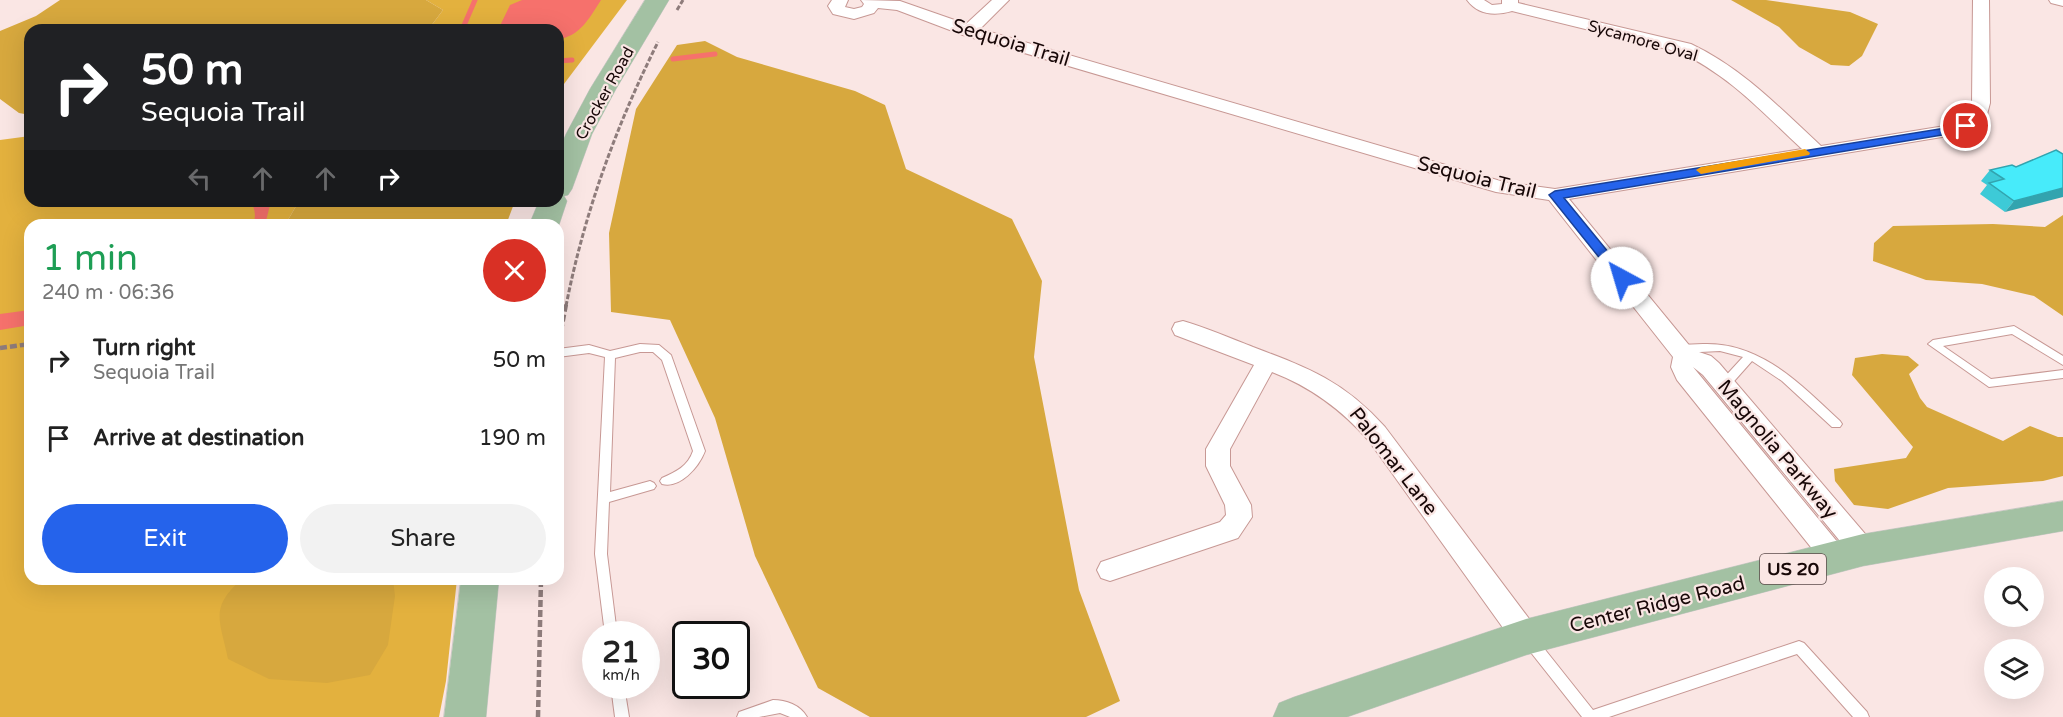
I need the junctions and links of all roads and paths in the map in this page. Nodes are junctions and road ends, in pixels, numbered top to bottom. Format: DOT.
graph roads {
  1 [pos="683,0"];
  2 [pos="840,0"];
  3 [pos="1001,0"];
  4 [pos="1475,0"];
  5 [pos="1981,0"];
  6 [pos="2057,0"];
  7 [pos="870,1"];
  8 [pos="2063,1"];
  9 [pos="1510,3"];
  10 [pos="666,6"];
  11 [pos="969,31"];
  12 [pos="658,40"];
  13 [pos="1815,151"];
  14 [pos="564,173"];
  15 [pos="1555,195"];
  16 [pos="564,319"];
  17 [pos="1183,329"];
  18 [pos="24,345"];
  19 [pos="0,348"];
  20 [pos="564,351"];
  21 [pos="1683,352"];
  22 [pos="610,355"];
  23 [pos="1749,357"];
  24 [pos="1266,361"];
  25 [pos="2063,361"];
  26 [pos="2063,374"];
  27 [pos="1724,385"];
  28 [pos="1836,424"];
  29 [pos="666,481"];
  30 [pos="650,486"];
  31 [pos="603,499"];
  32 [pos="2059,521"];
  33 [pos="1849,554"];
  34 [pos="1110,570"];
  35 [pos="479,585"];
  36 [pos="541,585"];
  37 [pos="609,621"];
  38 [pos="1526,637"];
  39 [pos="620,699"];
  40 [pos="465,717"];
  41 [pos="538,717"];
  42 [pos="622,717"];
  43 [pos="744,717"];
  44 [pos="800,717"];
  45 [pos="1294,717"];
  46 [pos="1590,717"];
  47 [pos="1862,717"];
  1 -- 10 [label="path"];
  2 -- 7 [label="street"];
  3 -- 11 [label="street"];
  4 -- 9 [label="street, Sycamore Oval"];
  5 -- 13 [label="street, Sequoia Trail"];
  6 -- 8 [label="street"];
  7 -- 11 [label="street, Sequoia Trail"];
  9 -- 13 [label="street, Sycamore Oval"];
  10 -- 14 [label="main road, Crocker Road"];
  11 -- 15 [label="street, Sequoia Trail"];
  12 -- 16 [label="path"];
  13 -- 15 [label="street, Sequoia Trail"];
  15 -- 21 [label="street, Magnolia Parkway"];
  17 -- 24 [label="street, Palomar Lane"];
  18 -- 19 [label="path"];
  20 -- 22 [label="lane"];
  21 -- 23 [label="lane"];
  21 -- 27 [label="street, Magnolia Parkway"];
  21 -- 33 [label="street, Magnolia Parkway"];
  22 -- 29 [label="lane"];
  22 -- 31 [label="lane"];
  23 -- 27 [label="lane"];
  23 -- 28 [label="lane"];
  24 -- 34 [label="street"];
  24 -- 38 [label="street, Palomar Lane"];
  25 -- 26 [label="lane"];
  27 -- 33 [label="street, Magnolia Parkway"];
  30 -- 31 [label="lane"];
  31 -- 37 [label="lane"];
  32 -- 33 [label="main road, Center Ridge Road / US 20"];
  33 -- 38 [label="main road, Center Ridge Road / US 20"];
  35 -- 40 [label="main road"];
  36 -- 41 [label="path"];
  38 -- 45 [label="main road, Center Ridge Road / US 20"];
  38 -- 46 [label="lane"];
  39 -- 42 [label="lane"];
  43 -- 44 [label="lane"];
  46 -- 47 [label="lane"];
}
